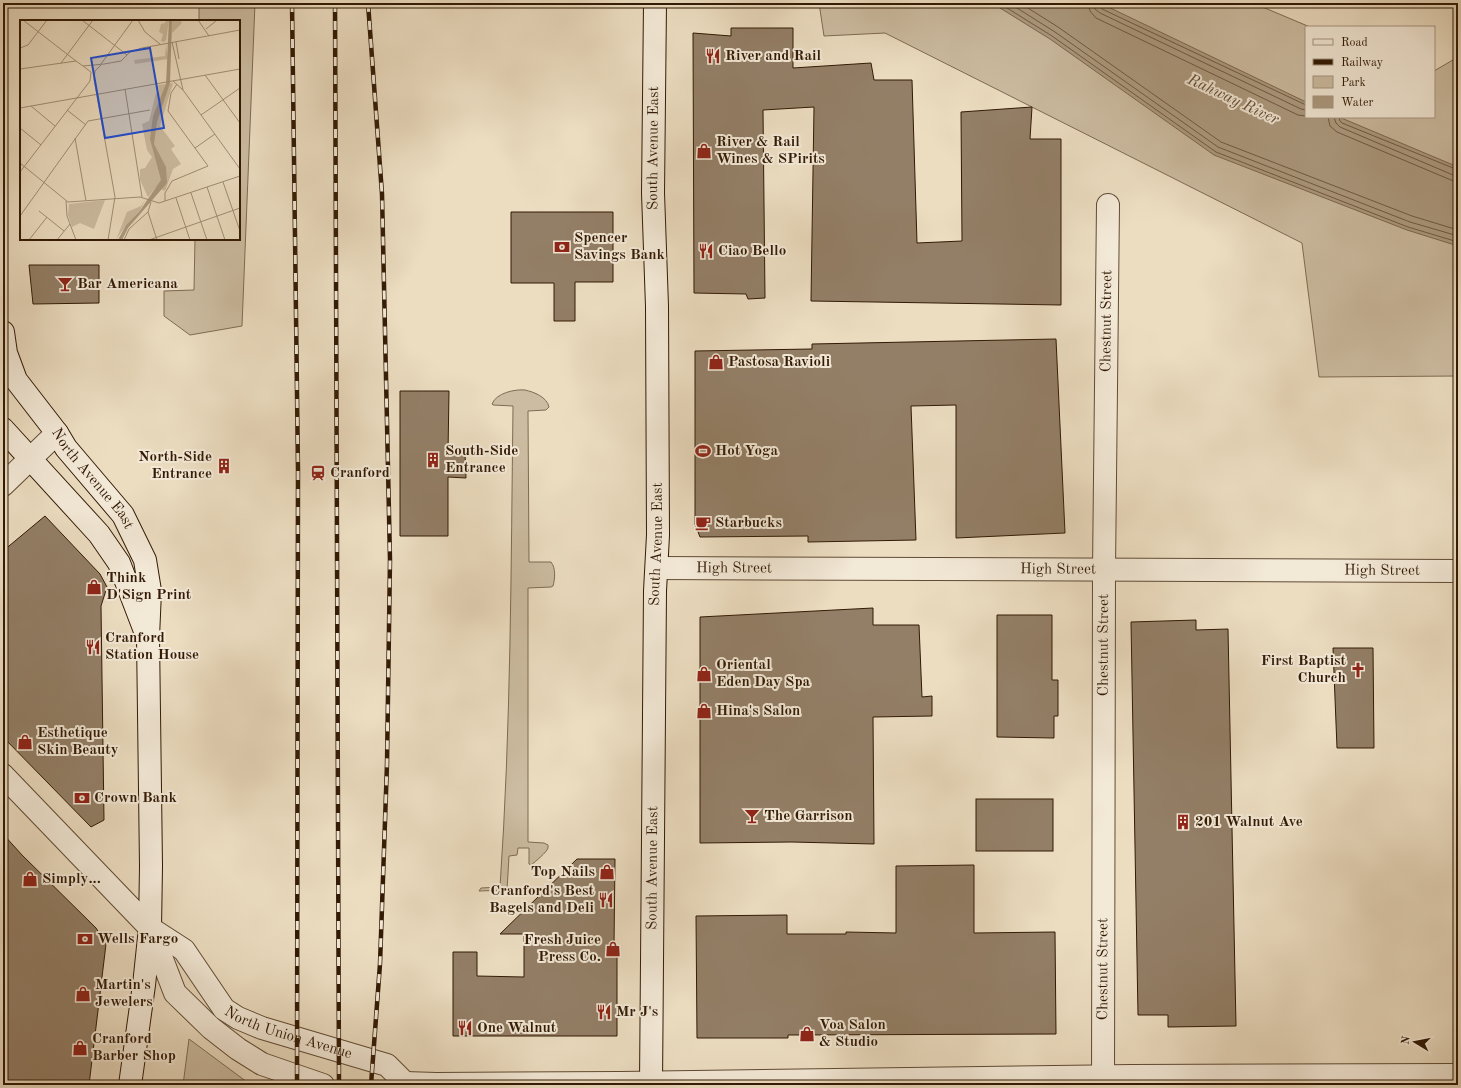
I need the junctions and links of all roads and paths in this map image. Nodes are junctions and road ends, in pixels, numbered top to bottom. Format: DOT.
graph roads {
  1 [pos="655,3"];
  2 [pos="1108,205"];
  3 [pos="3,332"];
  4 [pos="3,429"];
  5 [pos="62,440"];
  6 [pos="30,459"];
  7 [pos="3,485"];
  8 [pos="657,568"];
  9 [pos="1104,570"];
  10 [pos="1458,571"];
  11 [pos="148,637"];
  12 [pos="3,775"];
  13 [pos="150,928"];
  14 [pos="1458,1075"];
  15 [pos="1102,1081"];
  16 [pos="404,1084"];
  17 [pos="651,1084"];
  18 [pos="130,1085"];
  19 [pos="323,1085"];
  1 -- 8 [label="street, South Avenue East"];
  2 -- 9 [label="street, Chestnut Street"];
  3 -- 5 [label="street, North Avenue East"];
  4 -- 6 [label="street, North Avenue East"];
  5 -- 6 [label="street"];
  5 -- 11 [label="street, North Avenue East"];
  6 -- 7 [label="street"];
  6 -- 11 [label="street, North Avenue East"];
  8 -- 9 [label="street, High Street"];
  8 -- 17 [label="street, South Avenue East"];
  9 -- 10 [label="street, High Street"];
  9 -- 15 [label="street, Chestnut Street"];
  11 -- 13 [label="street, North Avenue East"];
  12 -- 13 [label="street, North Union Avenue"];
  13 -- 16 [label="street, North Union Avenue"];
  13 -- 18 [label="street, North Avenue East"];
  13 -- 19 [label="street, North Union Avenue"];
  14 -- 15 [label="street"];
  15 -- 17 [label="street"];
  16 -- 17 [label="street"];
}
